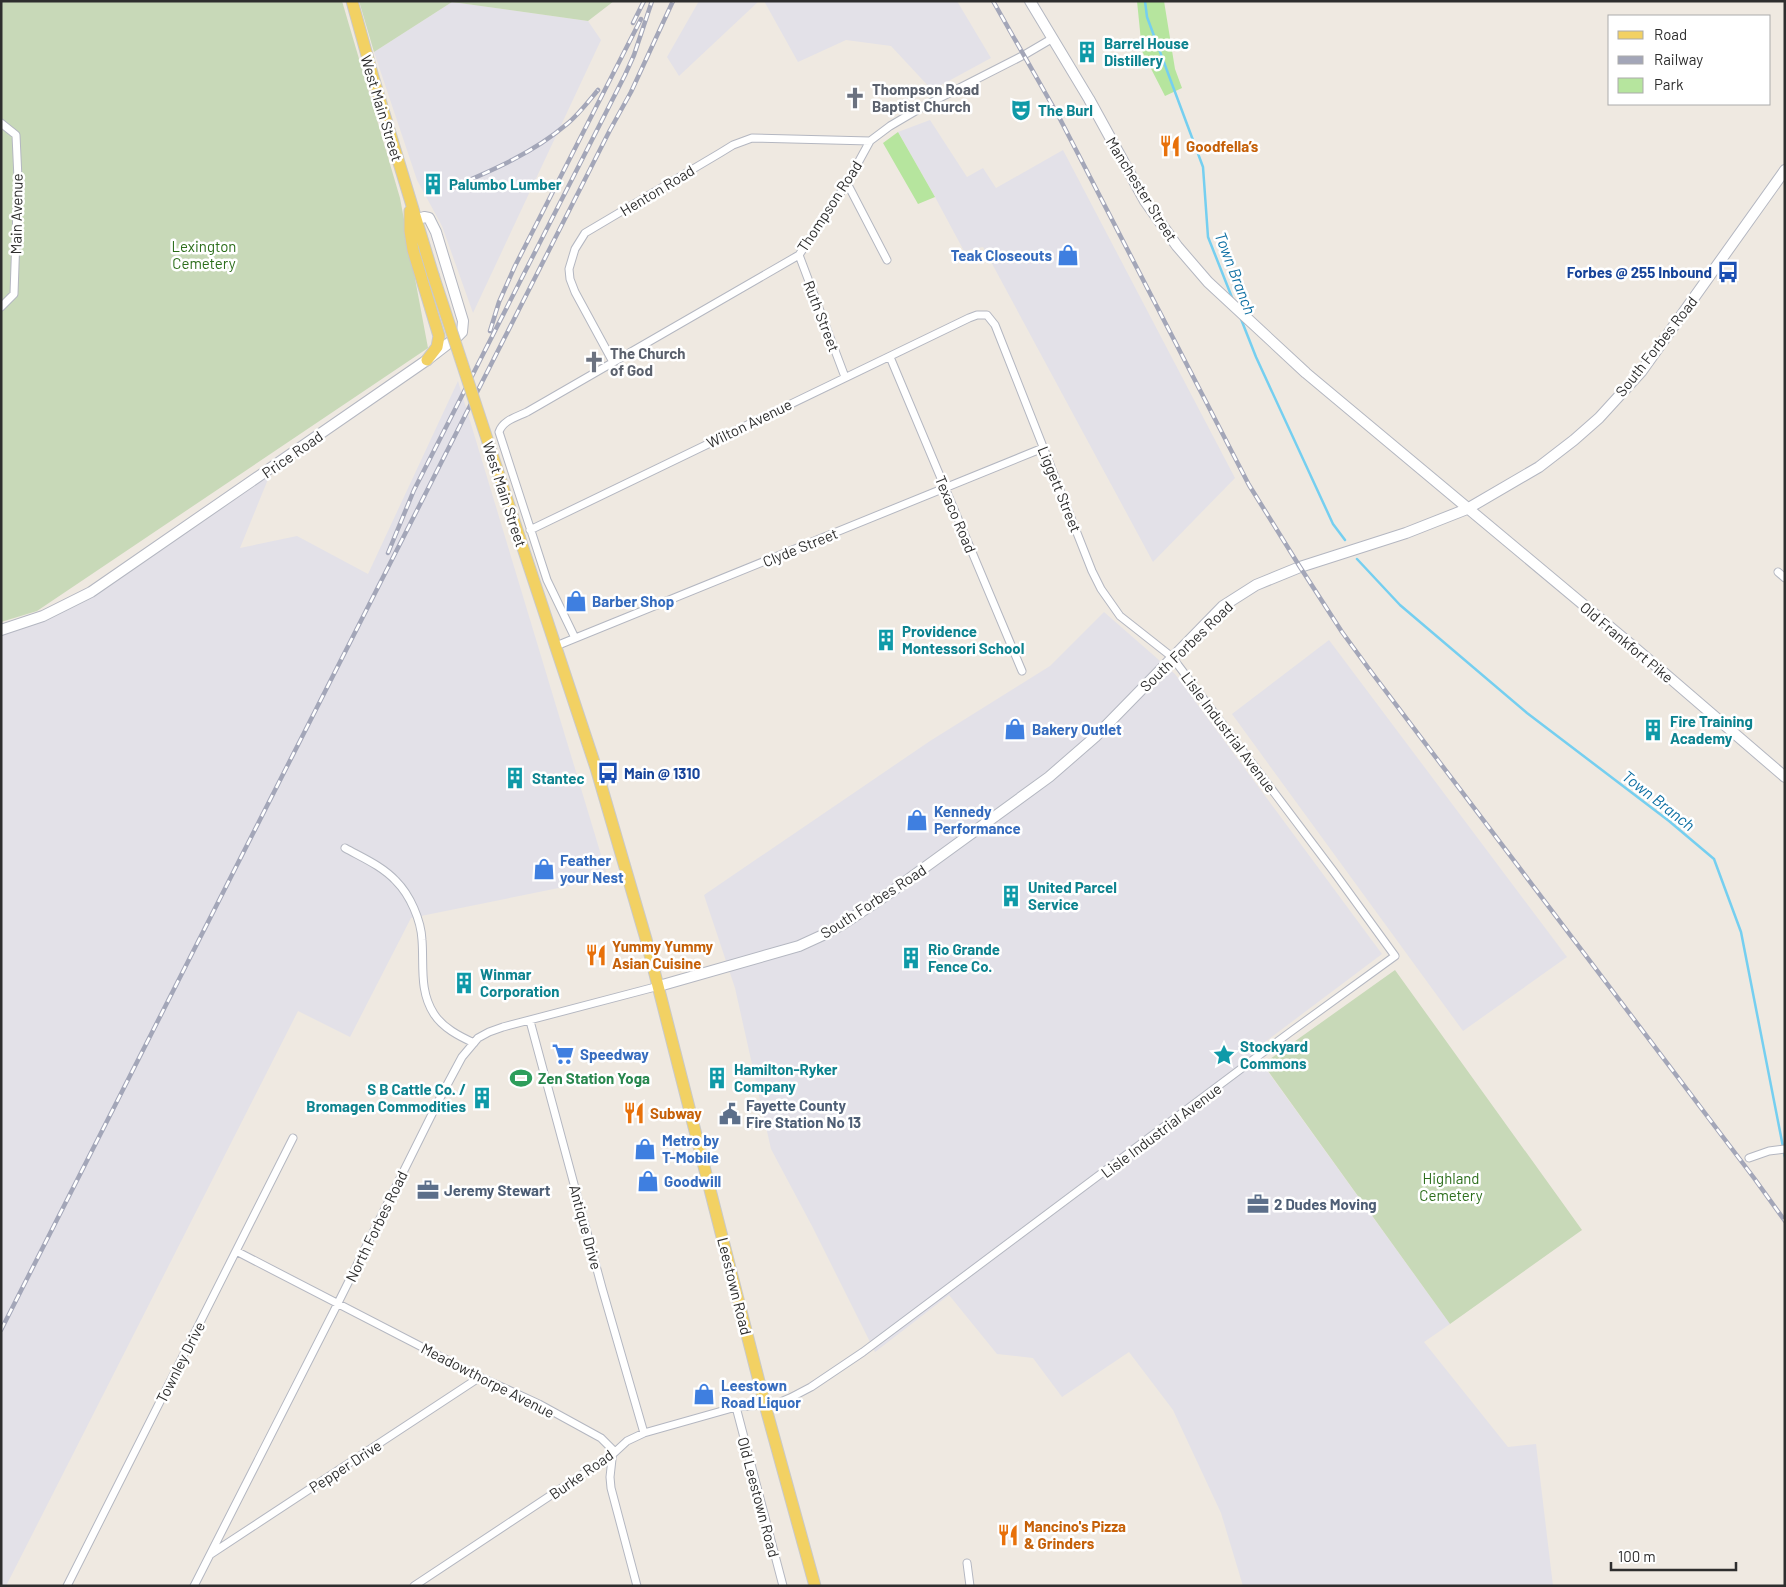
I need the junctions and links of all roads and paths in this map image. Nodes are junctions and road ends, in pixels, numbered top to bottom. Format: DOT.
graph roads {
  1 [pos="352,1"];
  2 [pos="1030,1"];
  3 [pos="1053,38"];
  4 [pos="1,123"];
  5 [pos="870,141"];
  6 [pos="1785,170"];
  7 [pos="847,183"];
  8 [pos="407,192"];
  9 [pos="416,220"];
  10 [pos="799,254"];
  11 [pos="887,260"];
  12 [pos="1,307"];
  13 [pos="969,318"];
  14 [pos="890,357"];
  15 [pos="427,360"];
  16 [pos="613,362"];
  17 [pos="845,377"];
  18 [pos="1043,448"];
  19 [pos="945,489"];
  20 [pos="1467,509"];
  21 [pos="530,530"];
  22 [pos="1778,572"];
  23 [pos="1785,578"];
  24 [pos="1,630"];
  25 [pos="575,638"];
  26 [pos="556,646"];
  27 [pos="1172,658"];
  28 [pos="1022,671"];
  29 [pos="1785,777"];
  30 [pos="345,848"];
  31 [pos="659,986"];
  32 [pos="530,1021"];
  33 [pos="474,1043"];
  34 [pos="293,1138"];
  35 [pos="1785,1149"];
  36 [pos="1748,1158"];
  37 [pos="236,1251"];
  38 [pos="338,1303"];
  39 [pos="480,1377"];
  40 [pos="765,1405"];
  41 [pos="736,1408"];
  42 [pos="644,1433"];
  43 [pos="614,1454"];
  44 [pos="210,1554"];
  45 [pos="967,1563"];
  46 [pos="67,1586"];
  47 [pos="194,1586"];
  48 [pos="414,1586"];
  49 [pos="637,1586"];
  50 [pos="783,1586"];
  51 [pos="815,1586"];
  52 [pos="970,1586"];
  1 -- 8 [label="main road, West Main Street"];
  2 -- 3 [label="main road, Manchester Street"];
  3 -- 5 [label="street, Thompson Road"];
  3 -- 20 [label="main road, Manchester Street"];
  4 -- 12 [label="street, Main Avenue"];
  5 -- 7 [label="street, Thompson Road"];
  5 -- 16 [label="street, Henton Road"];
  6 -- 20 [label="main road, South Forbes Road"];
  7 -- 10 [label="street, Thompson Road"];
  7 -- 11 [label="street"];
  8 -- 9 [label="main road, West Main Street"];
  8 -- 15 [label="main road"];
  9 -- 15 [label="main road, Price Road"];
  9 -- 26 [label="main road, West Main Street, bridge"];
  10 -- 16 [label="street, Thompson Road"];
  10 -- 17 [label="street, Ruth Street"];
  13 -- 14 [label="street, Wilton Avenue"];
  13 -- 18 [label="street, Liggett Street"];
  14 -- 17 [label="street, Wilton Avenue"];
  14 -- 19 [label="street, Texaco Road"];
  15 -- 24 [label="main road, Price Road"];
  16 -- 21 [label="street, Thompson Road"];
  17 -- 21 [label="street, Wilton Avenue"];
  18 -- 19 [label="street, Clyde Street"];
  18 -- 27 [label="street, Liggett Street"];
  19 -- 25 [label="street, Clyde Street"];
  19 -- 28 [label="street, Texaco Road"];
  20 -- 27 [label="main road, South Forbes Road"];
  20 -- 29 [label="main road, Old Frankfort Pike"];
  21 -- 25 [label="street"];
  22 -- 23 [label="street"];
  25 -- 26 [label="street, Clyde Street"];
  26 -- 31 [label="main road, West Main Street"];
  27 -- 31 [label="main road, South Forbes Road"];
  27 -- 40 [label="street, Lisle Industrial Avenue"];
  30 -- 33 [label="street"];
  31 -- 32 [label="street, North Forbes Road"];
  31 -- 40 [label="main road, Leestown Road"];
  32 -- 33 [label="street, North Forbes Road"];
  32 -- 42 [label="street, Antique Drive"];
  33 -- 38 [label="street, North Forbes Road"];
  34 -- 37 [label="street, Townley Drive"];
  35 -- 36 [label="street"];
  37 -- 38 [label="street, Meadowthorpe Avenue"];
  37 -- 46 [label="street, Townley Drive"];
  38 -- 39 [label="street, Meadowthorpe Avenue"];
  38 -- 44 [label="street, North Forbes Road"];
  39 -- 43 [label="street, Meadowthorpe Avenue"];
  39 -- 44 [label="street, Pepper Drive"];
  40 -- 41 [label="street, Burke Road"];
  40 -- 51 [label="main road, Leestown Road"];
  41 -- 42 [label="street, Burke Road"];
  41 -- 50 [label="street, Old Leestown Road"];
  42 -- 43 [label="street, Burke Road"];
  43 -- 48 [label="street, Burke Road"];
  43 -- 49 [label="street"];
  44 -- 47 [label="street, North Forbes Road"];
  45 -- 52 [label="street"];
}
